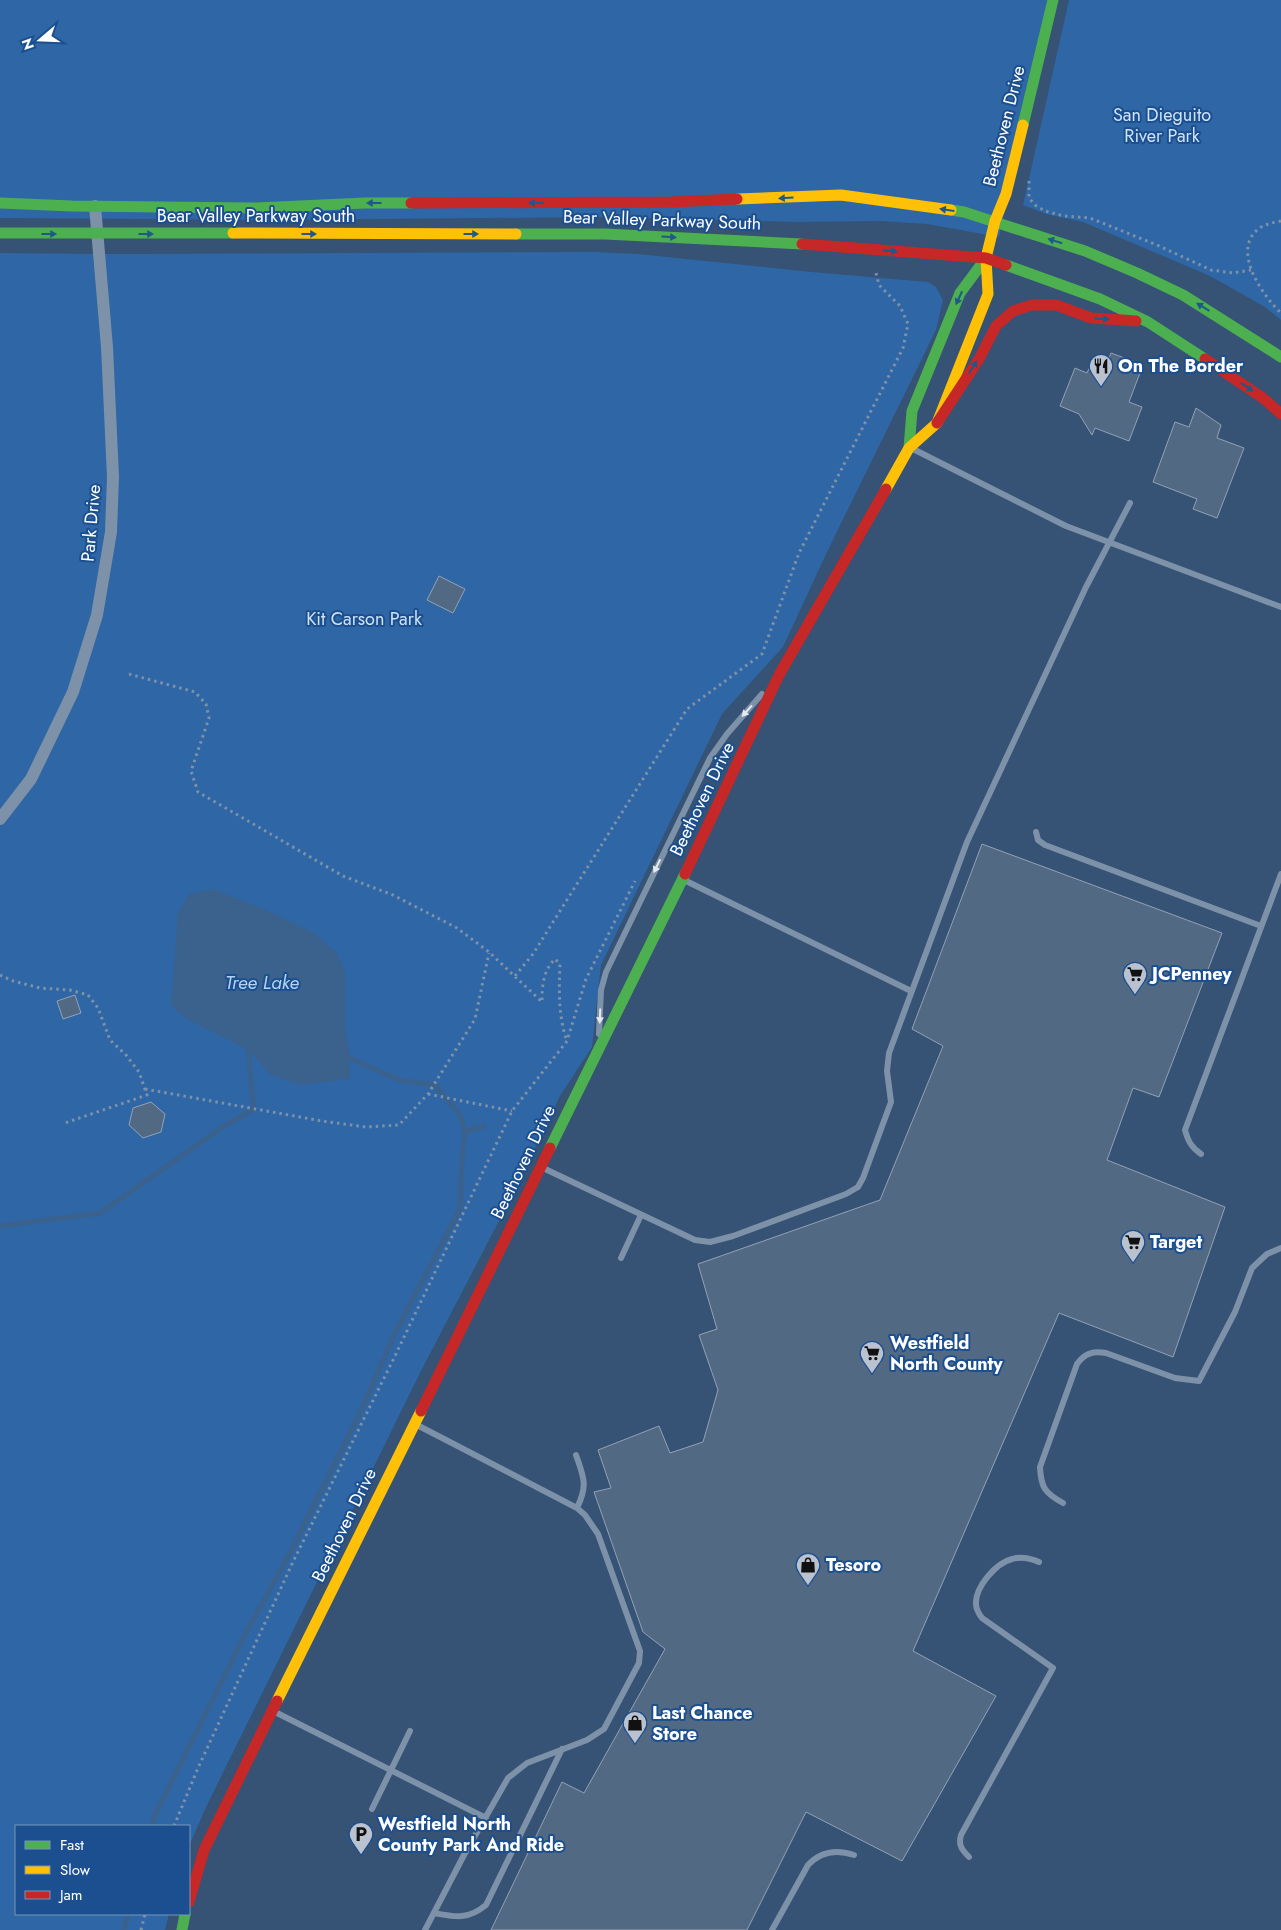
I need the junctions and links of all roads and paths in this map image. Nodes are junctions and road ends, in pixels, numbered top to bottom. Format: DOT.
graph roads {
  1 [pos="1053,0"];
  2 [pos="1029,181"];
  3 [pos="0,203"];
  4 [pos="95,206"];
  5 [pos="995,221"];
  6 [pos="1281,221"];
  7 [pos="0,234"];
  8 [pos="98,234"];
  9 [pos="986,258"];
  10 [pos="1251,270"];
  11 [pos="876,273"];
  12 [pos="1281,313"];
  13 [pos="1148,322"];
  14 [pos="1281,357"];
  15 [pos="1281,414"];
  16 [pos="937,423"];
  17 [pos="909,448"];
  18 [pos="1130,503"];
  19 [pos="1109,541"];
  20 [pos="1281,607"];
  21 [pos="129,674"];
  22 [pos="779,675"];
  23 [pos="0,819"];
  24 [pos="1036,832"];
  25 [pos="1281,874"];
  26 [pos="683,879"];
  27 [pos="634,881"];
  28 [pos="1261,926"];
  29 [pos="489,952"];
  30 [pos="0,975"];
  31 [pos="515,976"];
  32 [pos="911,991"];
  33 [pos="567,1041"];
  34 [pos="599,1049"];
  35 [pos="145,1090"];
  36 [pos="428,1094"];
  37 [pos="511,1112"];
  38 [pos="62,1124"];
  39 [pos="1201,1154"];
  40 [pos="540,1166"];
  41 [pos="641,1215"];
  42 [pos="1281,1248"];
  43 [pos="621,1258"];
  44 [pos="413,1424"];
  45 [pos="576,1455"];
  46 [pos="1063,1504"];
  47 [pos="577,1508"];
  48 [pos="1039,1562"];
  49 [pos="272,1711"];
  50 [pos="410,1731"];
  51 [pos="562,1749"];
  52 [pos="391,1770"];
  53 [pos="372,1809"];
  54 [pos="486,1818"];
  55 [pos="174,1825"];
  56 [pos="854,1855"];
  57 [pos="969,1857"];
  58 [pos="190,1899"];
  59 [pos="434,1913"];
  60 [pos="145,1915"];
  61 [pos="185,1915"];
  62 [pos="142,1930"];
  63 [pos="182,1930"];
  64 [pos="425,1930"];
  65 [pos="772,1930"];
  1 -- 5 [label="main road, Beethoven Drive"];
  2 -- 10 [label="path"];
  3 -- 4 [label="main road, Bear Valley Parkway South"];
  5 -- 4 [label="main road, Bear Valley Parkway South, one-way"];
  4 -- 8 [label="street, Park Drive"];
  5 -- 9 [label="main road, Beethoven Drive"];
  14 -- 5 [label="main road, Bear Valley Parkway South, one-way"];
  6 -- 10 [label="path"];
  7 -- 8 [label="main road, Bear Valley Parkway South, one-way"];
  8 -- 9 [label="main road, Bear Valley Parkway South, one-way"];
  8 -- 23 [label="street, Park Drive"];
  9 -- 13 [label="main road, Bear Valley Parkway South"];
  9 -- 16 [label="main road, Beethoven Drive"];
  9 -- 17 [label="main road, Beethoven Drive, one-way"];
  10 -- 12 [label="path"];
  11 -- 31 [label="path"];
  13 -- 15 [label="main road, Bear Valley Parkway South, one-way"];
  16 -- 13 [label="main road, one-way"];
  16 -- 17 [label="main road, Beethoven Drive"];
  17 -- 19 [label="lane"];
  17 -- 22 [label="main road, Beethoven Drive"];
  18 -- 19 [label="lane"];
  19 -- 20 [label="lane"];
  19 -- 32 [label="lane"];
  21 -- 29 [label="path"];
  22 -- 26 [label="main road, Beethoven Drive"];
  22 -- 34 [label="lane, one-way"];
  24 -- 28 [label="lane"];
  25 -- 28 [label="lane"];
  26 -- 32 [label="lane"];
  26 -- 34 [label="main road, Beethoven Drive"];
  27 -- 33 [label="path"];
  28 -- 39 [label="lane"];
  29 -- 31 [label="path"];
  29 -- 36 [label="path"];
  30 -- 35 [label="path"];
  31 -- 33 [label="path"];
  32 -- 41 [label="lane"];
  33 -- 37 [label="path"];
  34 -- 40 [label="main road, Beethoven Drive"];
  35 -- 36 [label="path"];
  35 -- 38 [label="path"];
  36 -- 37 [label="path"];
  37 -- 55 [label="path"];
  40 -- 41 [label="lane"];
  40 -- 44 [label="main road, Beethoven Drive"];
  41 -- 43 [label="lane"];
  42 -- 46 [label="lane"];
  44 -- 47 [label="lane"];
  44 -- 49 [label="main road, Beethoven Drive"];
  45 -- 47 [label="lane"];
  47 -- 51 [label="lane"];
  48 -- 57 [label="lane"];
  49 -- 52 [label="lane"];
  49 -- 58 [label="main road, Beethoven Drive"];
  50 -- 52 [label="lane"];
  51 -- 54 [label="lane"];
  51 -- 59 [label="lane"];
  52 -- 53 [label="lane"];
  52 -- 54 [label="lane"];
  54 -- 59 [label="lane"];
  56 -- 65 [label="lane"];
  59 -- 64 [label="lane"];
  60 -- 62 [label="path"];
  61 -- 63 [label="main road"];
}
